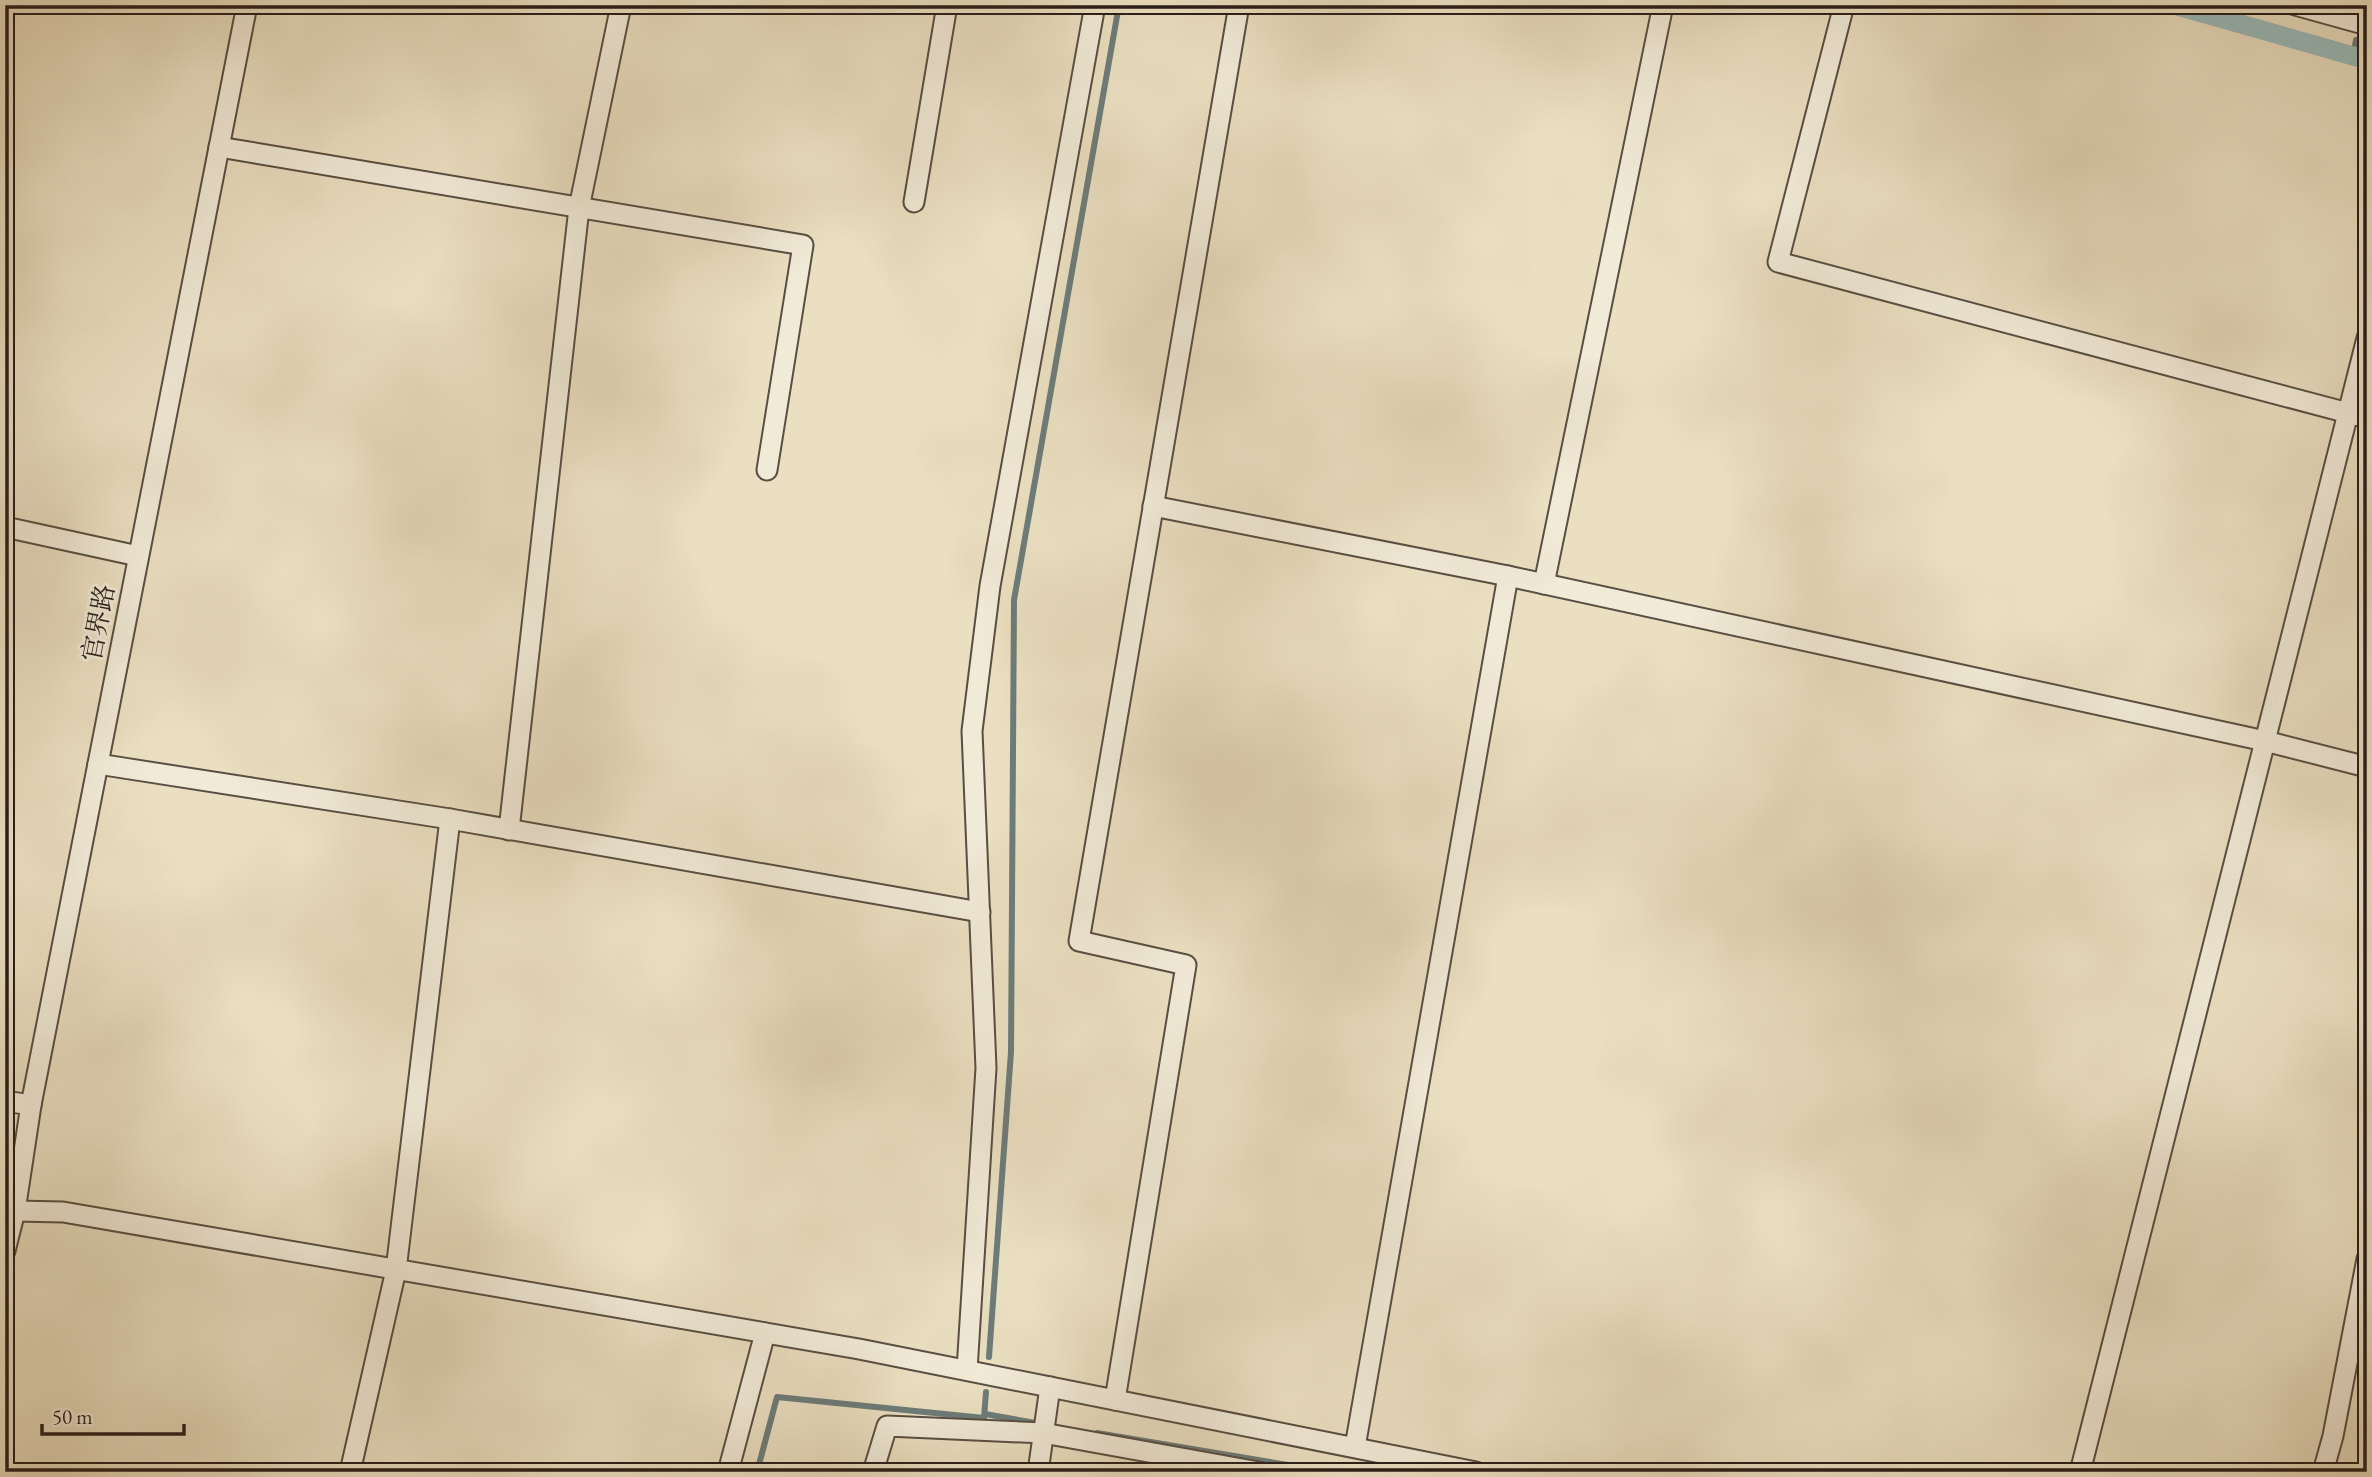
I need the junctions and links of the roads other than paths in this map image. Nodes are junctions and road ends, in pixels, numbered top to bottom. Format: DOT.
graph roads {
  1 [pos="247,5"];
  2 [pos="621,5"];
  3 [pos="947,5"];
  4 [pos="1095,5"];
  5 [pos="1239,5"];
  6 [pos="1663,5"];
  7 [pos="1844,5"];
  8 [pos="2295,5"];
  9 [pos="2337,10"];
  10 [pos="2367,25"];
  11 [pos="219,147"];
  12 [pos="914,202"];
  13 [pos="579,208"];
  14 [pos="2367,338"];
  15 [pos="2357,416"];
  16 [pos="767,470"];
  17 [pos="1153,506"];
  18 [pos="5,527"];
  19 [pos="138,556"];
  20 [pos="1508,576"];
  21 [pos="1544,584"];
  22 [pos="2265,741"];
  23 [pos="97,764"];
  24 [pos="2367,766"];
  25 [pos="450,819"];
  26 [pos="509,830"];
  27 [pos="980,912"];
  28 [pos="5,1101"];
  29 [pos="31,1105"];
  30 [pos="15,1211"];
  31 [pos="5,1251"];
  32 [pos="2367,1259"];
  33 [pos="396,1270"];
  34 [pos="765,1333"];
  35 [pos="967,1370"];
  36 [pos="1050,1387"];
  37 [pos="1115,1400"];
  38 [pos="1045,1424"];
  39 [pos="1355,1447"];
  40 [pos="350,1472"];
  41 [pos="728,1472"];
  42 [pos="873,1472"];
  43 [pos="1038,1472"];
  44 [pos="1259,1472"];
  45 [pos="1476,1472"];
  46 [pos="2080,1472"];
  47 [pos="2323,1472"];
  1 -- 11 [label="street, 官界路"];
  2 -- 13 [label="street"];
  3 -- 12 [label="street"];
  4 -- 27 [label="street"];
  5 -- 17 [label="street"];
  6 -- 21 [label="street"];
  7 -- 15 [label="street"];
  8 -- 9 [label="street"];
  9 -- 10 [label="street"];
  11 -- 13 [label="street"];
  11 -- 19 [label="street, 官界路"];
  13 -- 16 [label="street"];
  13 -- 26 [label="street"];
  14 -- 15 [label="street"];
  15 -- 22 [label="street"];
  17 -- 20 [label="street"];
  17 -- 37 [label="street"];
  18 -- 19 [label="street"];
  19 -- 23 [label="street, 官界路"];
  20 -- 21 [label="street"];
  20 -- 39 [label="street"];
  21 -- 22 [label="street"];
  22 -- 24 [label="street"];
  22 -- 46 [label="street"];
  23 -- 25 [label="street"];
  23 -- 29 [label="street, 官界路"];
  25 -- 26 [label="street"];
  25 -- 33 [label="street"];
  26 -- 27 [label="street"];
  27 -- 35 [label="street"];
  28 -- 29 [label="street"];
  29 -- 30 [label="street, 官界路"];
  30 -- 31 [label="street, 官界路"];
  30 -- 33 [label="street"];
  32 -- 47 [label="street"];
  33 -- 34 [label="street"];
  33 -- 40 [label="street"];
  34 -- 35 [label="street"];
  34 -- 41 [label="street"];
  35 -- 36 [label="street"];
  36 -- 37 [label="street"];
  36 -- 38 [label="street"];
  37 -- 39 [label="street"];
  38 -- 42 [label="street"];
  38 -- 43 [label="street"];
  38 -- 44 [label="street"];
  39 -- 45 [label="street"];
}
